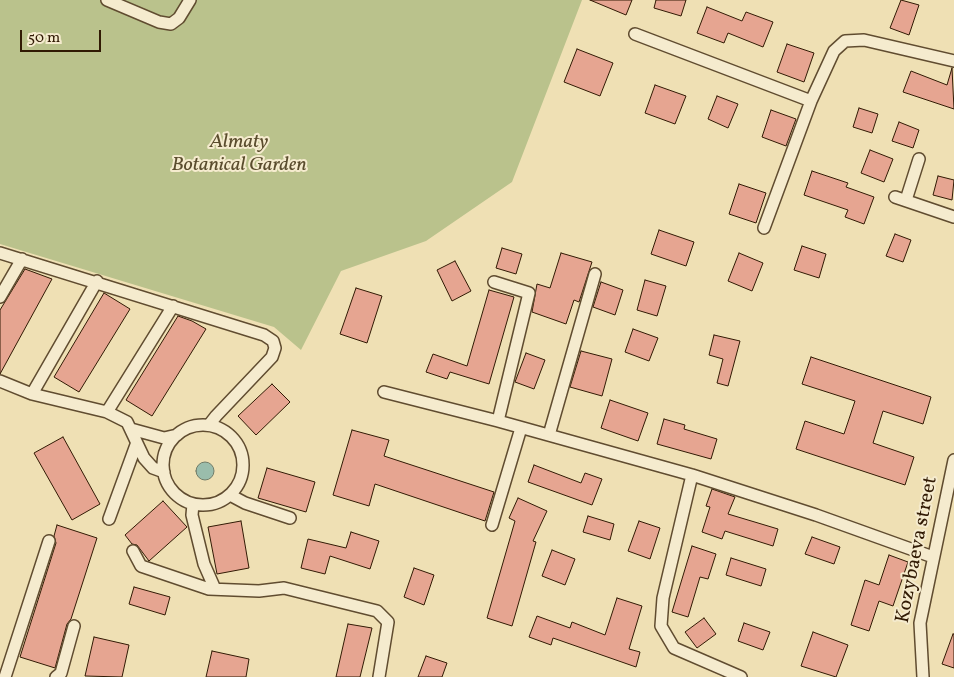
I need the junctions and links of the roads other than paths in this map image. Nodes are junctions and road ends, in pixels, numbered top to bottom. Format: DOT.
graph roads {
  1 [pos="107,0"];
  2 [pos="190,0"];
  3 [pos="635,34"];
  4 [pos="954,61"];
  5 [pos="811,101"];
  6 [pos="919,158"];
  7 [pos="954,216"];
  8 [pos="764,228"];
  9 [pos="0,253"];
  10 [pos="22,260"];
  11 [pos="595,274"];
  12 [pos="97,282"];
  13 [pos="494,282"];
  14 [pos="0,297"];
  15 [pos="173,306"];
  16 [pos="0,381"];
  17 [pos="384,392"];
  18 [pos="32,394"];
  19 [pos="107,412"];
  20 [pos="498,421"];
  21 [pos="210,426"];
  22 [pos="521,428"];
  23 [pos="132,429"];
  24 [pos="176,435"];
  25 [pos="549,435"];
  26 [pos="136,445"];
  27 [pos="954,460"];
  28 [pos="164,472"];
  29 [pos="692,475"];
  30 [pos="230,495"];
  31 [pos="193,504"];
  32 [pos="950,504"];
  33 [pos="290,518"];
  34 [pos="109,519"];
  35 [pos="492,526"];
  36 [pos="49,541"];
  37 [pos="133,551"];
  38 [pos="933,557"];
  39 [pos="215,589"];
  40 [pos="74,626"];
  41 [pos="5,677"];
  42 [pos="56,677"];
  43 [pos="379,677"];
  44 [pos="741,677"];
  45 [pos="923,677"];
  1 -- 2 [label="street"];
  3 -- 5 [label="street"];
  4 -- 5 [label="street"];
  5 -- 8 [label="street"];
  6 -- 7 [label="street"];
  9 -- 10 [label="street"];
  10 -- 12 [label="street"];
  10 -- 14 [label="street"];
  11 -- 25 [label="street"];
  12 -- 15 [label="street"];
  12 -- 18 [label="street"];
  13 -- 20 [label="street"];
  15 -- 19 [label="street"];
  15 -- 21 [label="street"];
  16 -- 18 [label="street"];
  17 -- 20 [label="street"];
  18 -- 19 [label="street"];
  19 -- 23 [label="street"];
  20 -- 22 [label="street"];
  21 -- 24 [label="street"];
  21 -- 30 [label="street"];
  22 -- 25 [label="street"];
  22 -- 35 [label="street"];
  23 -- 24 [label="street"];
  23 -- 26 [label="street"];
  24 -- 28 [label="street"];
  25 -- 29 [label="street"];
  26 -- 28 [label="street"];
  26 -- 34 [label="street"];
  27 -- 32 [label="street, Kozybaeva street"];
  28 -- 31 [label="street"];
  29 -- 38 [label="street"];
  29 -- 44 [label="street"];
  30 -- 31 [label="street"];
  30 -- 33 [label="street"];
  31 -- 39 [label="street"];
  32 -- 38 [label="street, Kozybaeva street"];
  36 -- 41 [label="street"];
  37 -- 39 [label="street"];
  38 -- 45 [label="street, Kozybaeva street"];
  39 -- 43 [label="street"];
  40 -- 42 [label="street"];
}
